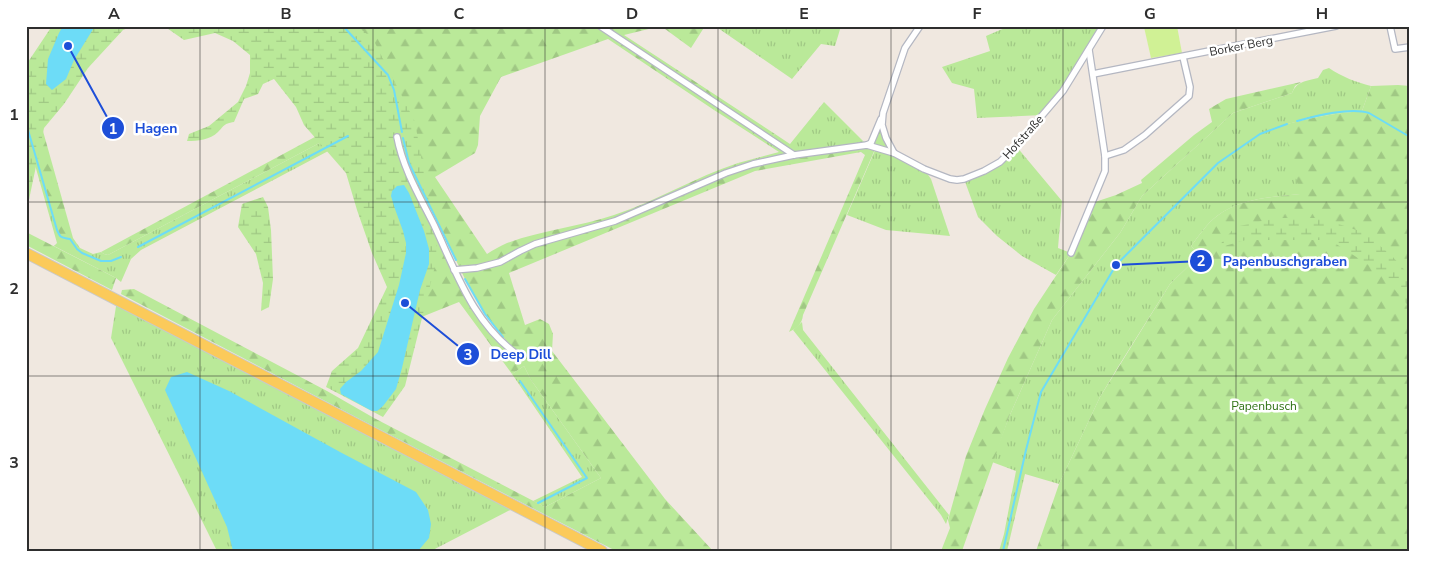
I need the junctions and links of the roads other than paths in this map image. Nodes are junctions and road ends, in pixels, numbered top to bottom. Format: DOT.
graph roads {
  1 [pos="600,26"];
  2 [pos="920,26"];
  3 [pos="1103,26"];
  4 [pos="1336,26"];
  5 [pos="1390,26"];
  6 [pos="1328,27"];
  7 [pos="1410,47"];
  8 [pos="1089,50"];
  9 [pos="1183,57"];
  10 [pos="1093,74"];
  11 [pos="883,113"];
  12 [pos="397,137"];
  13 [pos="867,145"];
  14 [pos="894,153"];
  15 [pos="794,155"];
  16 [pos="1105,156"];
  17 [pos="26,253"];
  18 [pos="1071,253"];
  19 [pos="454,270"];
  20 [pos="518,355"];
  21 [pos="602,551"];
  1 -- 15 [label="street"];
  2 -- 11 [label="street"];
  3 -- 8 [label="street, Hofstraße"];
  4 -- 6 [label="street, Borker Berg"];
  5 -- 7 [label="street"];
  6 -- 9 [label="street, Borker Berg"];
  8 -- 10 [label="street"];
  8 -- 14 [label="street, Hofstraße"];
  9 -- 10 [label="street, Borker Berg"];
  9 -- 16 [label="street"];
  10 -- 16 [label="street"];
  11 -- 13 [label="street"];
  11 -- 14 [label="street"];
  12 -- 19 [label="street"];
  13 -- 14 [label="street, Hofstraße"];
  13 -- 15 [label="street"];
  15 -- 19 [label="street"];
  16 -- 18 [label="street"];
  17 -- 21 [label="main road"];
  19 -- 20 [label="street"];
}
